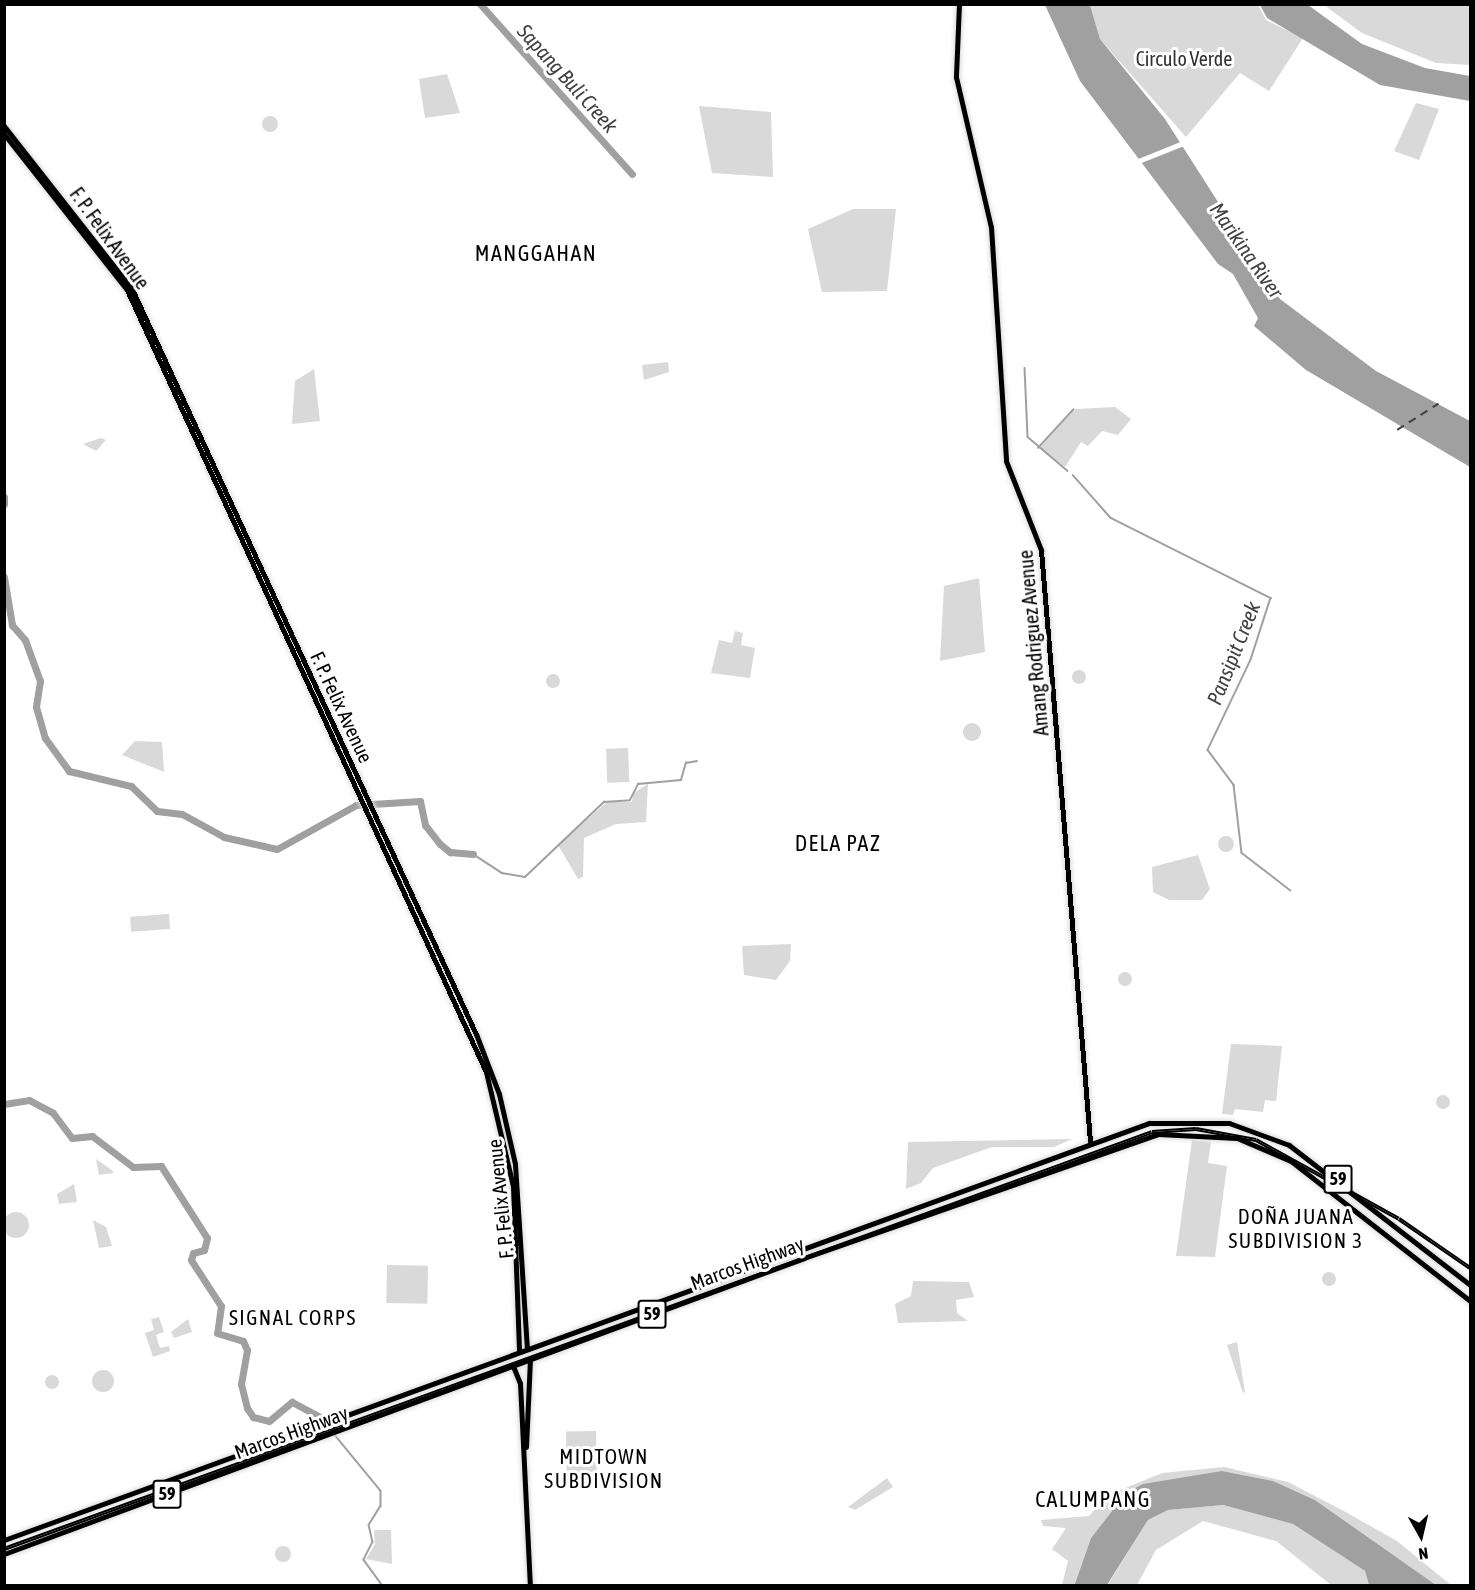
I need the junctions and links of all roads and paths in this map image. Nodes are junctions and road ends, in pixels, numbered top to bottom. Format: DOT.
graph roads {
  1 [pos="959,4"];
  2 [pos="5,129"];
  3 [pos="366,801"];
  4 [pos="1184,1119"];
  5 [pos="1088,1127"];
  6 [pos="1183,1132"];
  7 [pos="1100,1137"];
  8 [pos="1090,1141"];
  9 [pos="980,1181"];
  10 [pos="985,1193"];
  11 [pos="1373,1208"];
  12 [pos="1380,1213"];
  13 [pos="1365,1218"];
  14 [pos="1371,1222"];
  15 [pos="843,1232"];
  16 [pos="836,1234"];
  17 [pos="848,1242"];
  18 [pos="841,1245"];
  19 [pos="1470,1285"];
  20 [pos="1470,1301"];
  21 [pos="522,1339"];
  22 [pos="527,1349"];
  23 [pos="519,1352"];
  24 [pos="530,1360"];
  25 [pos="513,1366"];
  26 [pos="392,1398"];
  27 [pos="390,1412"];
  28 [pos="334,1418"];
  29 [pos="335,1432"];
  30 [pos="525,1452"];
  31 [pos="136,1491"];
  32 [pos="128,1494"];
  33 [pos="141,1504"];
  34 [pos="133,1507"];
  35 [pos="4,1540"];
  36 [pos="4,1554"];
  37 [pos="530,1586"];
  1 -- 5 [label="main road, Amang Rodriguez Avenue"];
  2 -- 3 [label="main road, F. P. Felix Avenue"];
  2 -- 3 [label="main road, F. P. Felix Avenue"];
  3 -- 21 [label="main road, F. P. Felix Avenue"];
  4 -- 6 [label="main road"];
  4 -- 7 [label="main road, Marcos Highway / 59"];
  4 -- 11 [label="main road, Marcos Highway / 59"];
  5 -- 7 [label="main road"];
  5 -- 8 [label="main road, Amang Rodriguez Avenue"];
  6 -- 10 [label="main road, Marcos Highway / 59"];
  6 -- 13 [label="main road, Marcos Highway / 59"];
  7 -- 8 [label="main road, Marcos Highway / 59"];
  8 -- 9 [label="main road, Marcos Highway / 59"];
  9 -- 10 [label="main road"];
  9 -- 15 [label="main road, Marcos Highway / 59"];
  10 -- 17 [label="main road, Marcos Highway / 59"];
  11 -- 12 [label="main road, Marcos Highway / 59"];
  11 -- 13 [label="main road"];
  12 -- 14 [label="main road"];
  12 -- 19 [label="main road, Marcos Highway / 59"];
  13 -- 14 [label="main road, Marcos Highway / 59"];
  14 -- 20 [label="main road, Marcos Highway / 59"];
  15 -- 16 [label="main road, Marcos Highway / 59"];
  15 -- 17 [label="main road"];
  16 -- 18 [label="main road"];
  16 -- 22 [label="main road, Marcos Highway / 59"];
  17 -- 18 [label="main road, Marcos Highway / 59"];
  18 -- 24 [label="main road, Marcos Highway / 59"];
  21 -- 22 [label="main road, F. P. Felix Avenue"];
  21 -- 23 [label="main road, F. P. Felix Avenue"];
  22 -- 23 [label="main road, Marcos Highway / 59"];
  23 -- 26 [label="main road, Marcos Highway / 59"];
  24 -- 25 [label="main road, Marcos Highway / 59"];
  24 -- 30 [label="main road"];
  25 -- 27 [label="main road, Marcos Highway / 59"];
  25 -- 30 [label="main road"];
  26 -- 27 [label="main road"];
  26 -- 28 [label="main road, Marcos Highway / 59"];
  27 -- 29 [label="main road, Marcos Highway / 59"];
  28 -- 29 [label="main road"];
  28 -- 31 [label="main road, Marcos Highway / 59"];
  29 -- 33 [label="main road, Marcos Highway / 59"];
  30 -- 37 [label="main road"];
  31 -- 32 [label="main road, Marcos Highway / 59"];
  31 -- 33 [label="main road"];
  32 -- 34 [label="main road"];
  32 -- 35 [label="main road, Marcos Highway / 59"];
  33 -- 34 [label="main road, Marcos Highway / 59"];
  34 -- 36 [label="main road, Marcos Highway / 59"];
}
